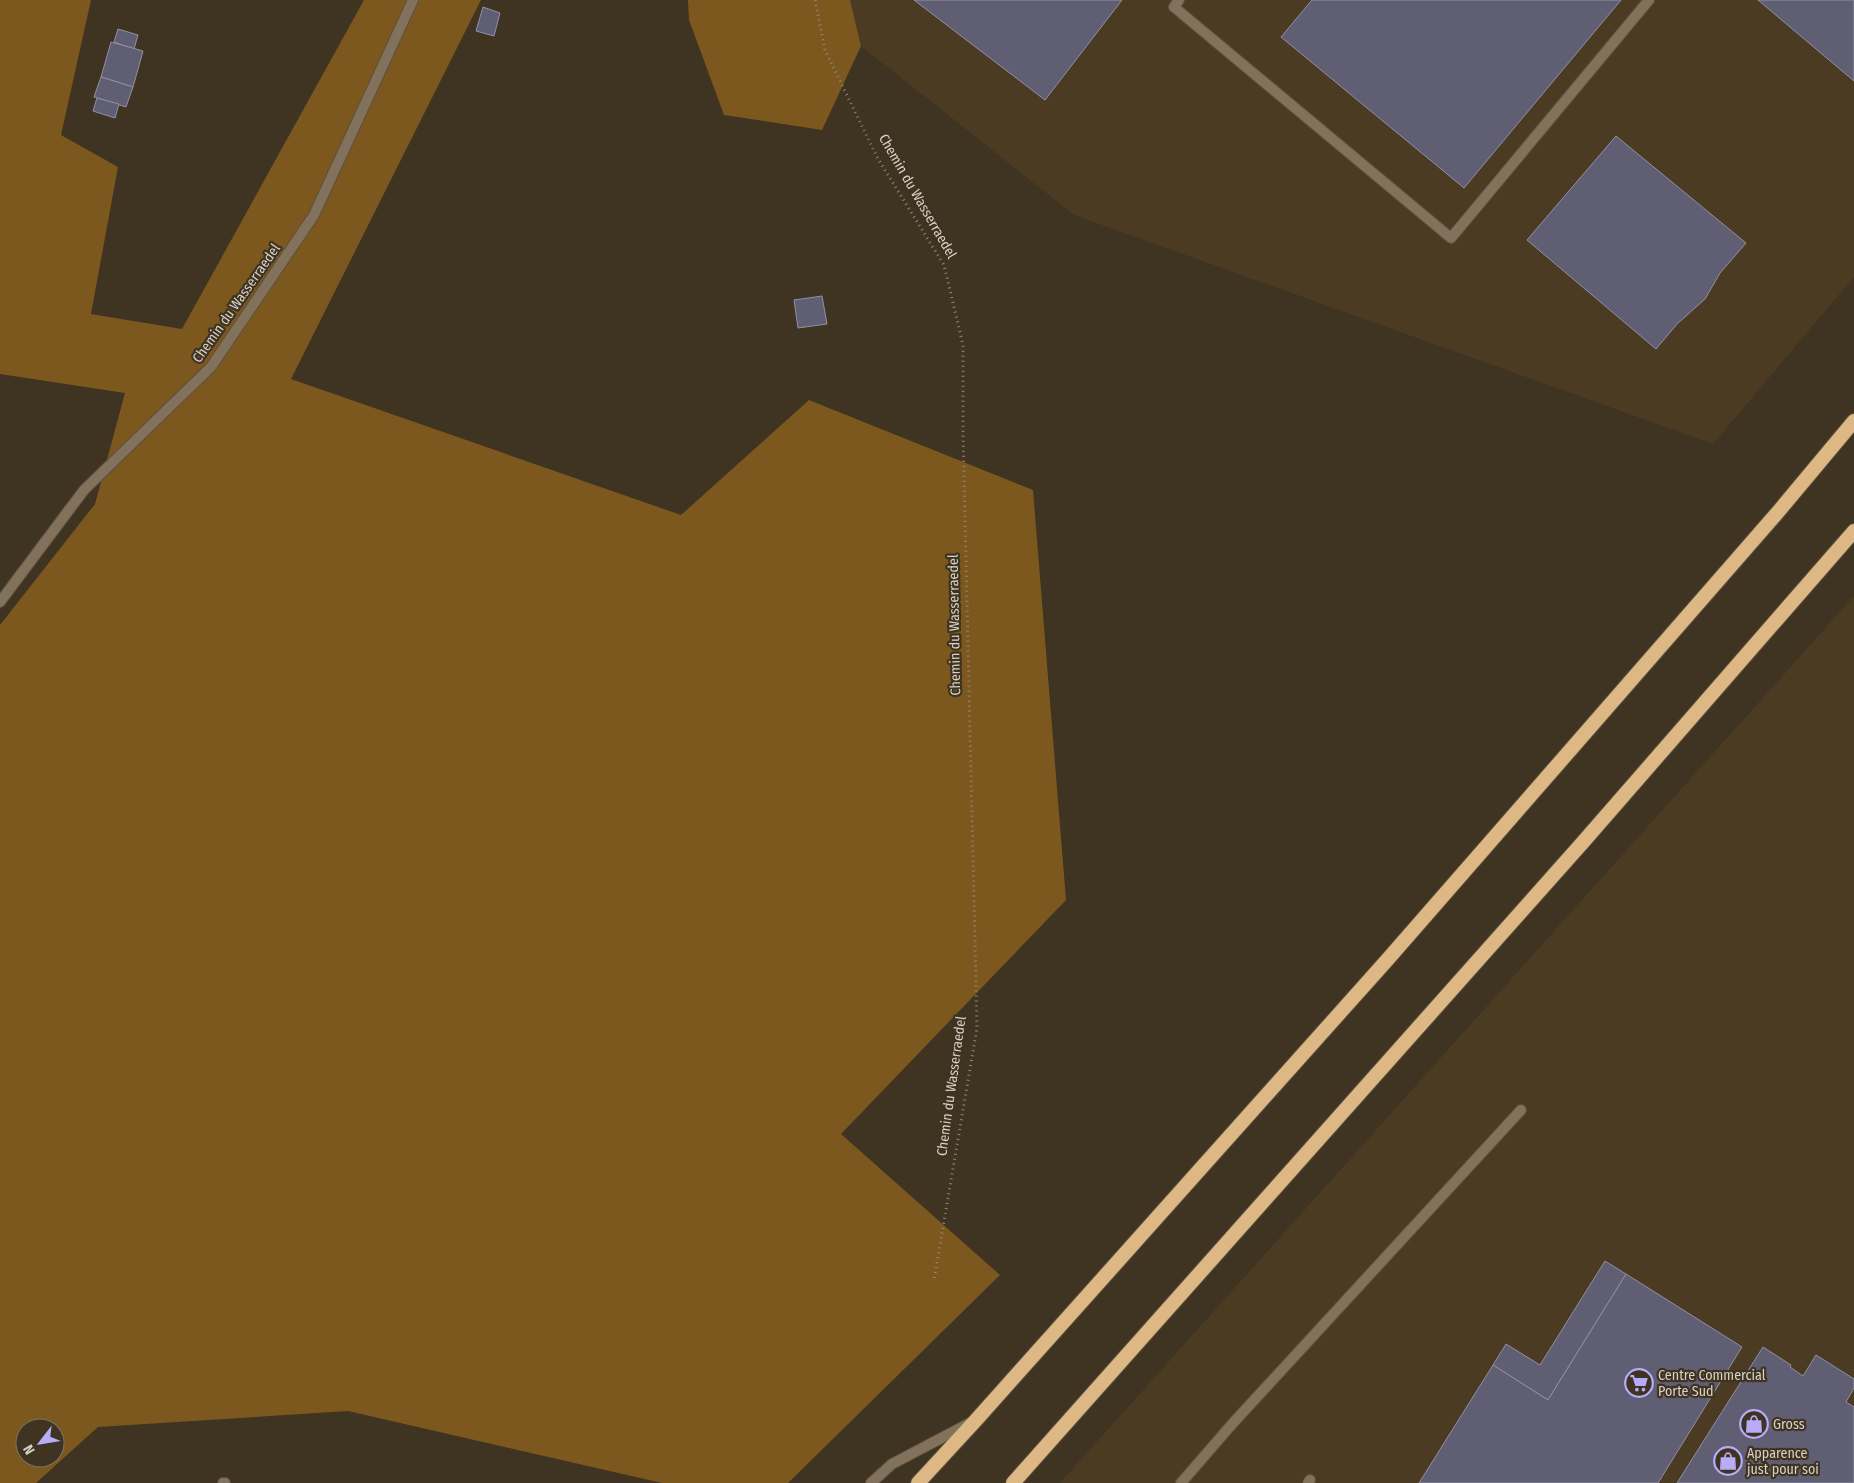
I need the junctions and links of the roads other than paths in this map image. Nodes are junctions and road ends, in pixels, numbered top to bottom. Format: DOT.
graph roads {
  1 [pos="414,0"];
  2 [pos="1179,0"];
  3 [pos="1649,0"];
  4 [pos="1854,421"];
  5 [pos="1854,531"];
  6 [pos="0,602"];
  7 [pos="1521,1110"];
  8 [pos="977,1419"];
  9 [pos="871,1483"];
  10 [pos="918,1483"];
  11 [pos="1013,1483"];
  12 [pos="1181,1483"];
  1 -- 6 [label="street, Chemin du Wasserraedel"];
  2 -- 3 [label="street"];
  4 -- 8 [label="highway"];
  5 -- 11 [label="highway"];
  7 -- 12 [label="street"];
  8 -- 9 [label="street"];
  8 -- 10 [label="highway"];
}
